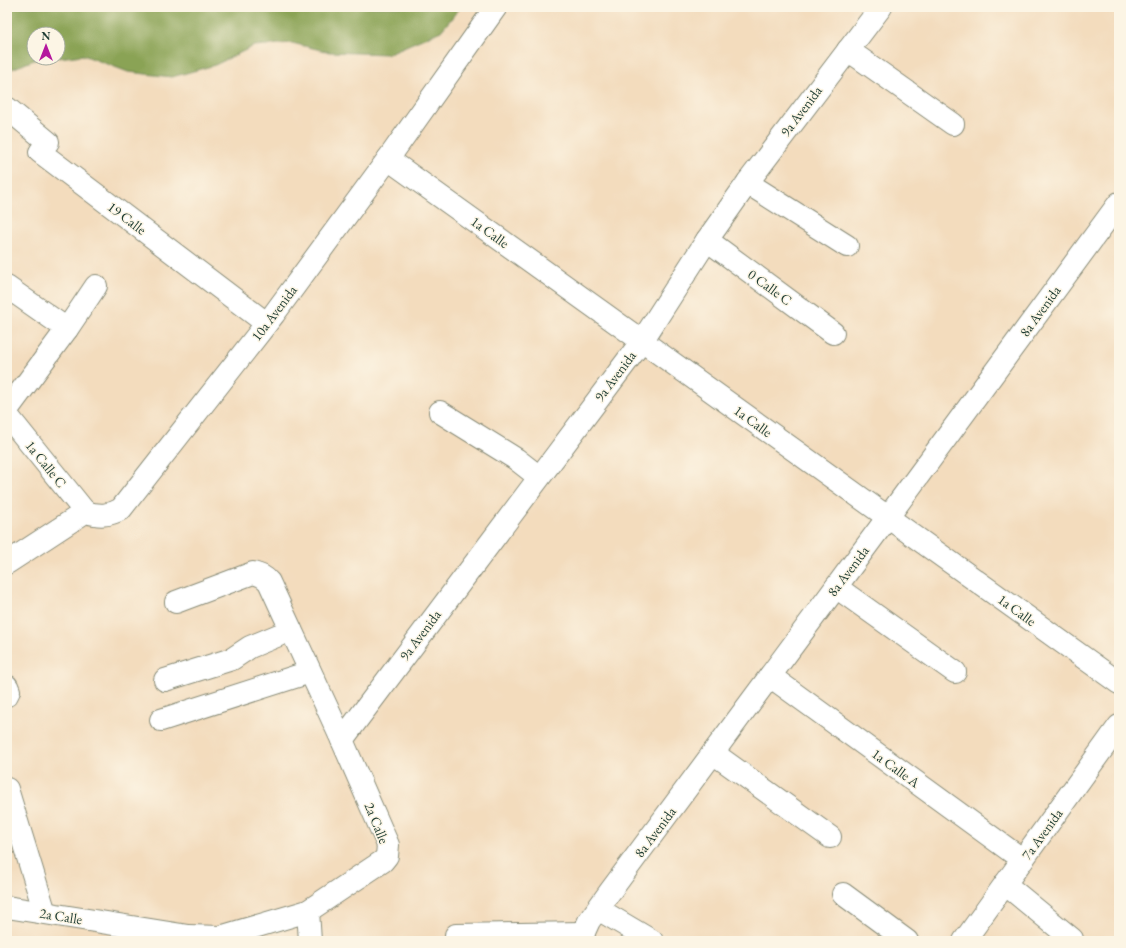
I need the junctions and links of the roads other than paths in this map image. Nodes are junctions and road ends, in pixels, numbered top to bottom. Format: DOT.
graph roads {
  1 [pos="496,7"];
  2 [pos="881,7"];
  3 [pos="848,50"];
  4 [pos="7,108"];
  5 [pos="953,124"];
  6 [pos="388,159"];
  7 [pos="748,182"];
  8 [pos="1119,203"];
  9 [pos="707,240"];
  10 [pos="847,246"];
  11 [pos="96,286"];
  12 [pos="7,287"];
  13 [pos="266,324"];
  14 [pos="67,329"];
  15 [pos="833,333"];
  16 [pos="642,341"];
  17 [pos="7,410"];
  18 [pos="440,412"];
  19 [pos="7,415"];
  20 [pos="539,477"];
  21 [pos="85,512"];
  22 [pos="888,518"];
  23 [pos="7,563"];
  24 [pos="836,588"];
  25 [pos="176,602"];
  26 [pos="291,630"];
  27 [pos="310,672"];
  28 [pos="955,672"];
  29 [pos="770,676"];
  30 [pos="165,680"];
  31 [pos="1119,683"];
  32 [pos="7,686"];
  33 [pos="7,695"];
  34 [pos="161,720"];
  35 [pos="1119,726"];
  36 [pos="342,740"];
  37 [pos="713,753"];
  38 [pos="7,789"];
  39 [pos="830,837"];
  40 [pos="1022,860"];
  41 [pos="1005,884"];
  42 [pos="843,894"];
  43 [pos="7,906"];
  44 [pos="598,909"];
  45 [pos="308,910"];
  46 [pos="45,913"];
  47 [pos="456,935"];
  48 [pos="582,937"];
  49 [pos="1072,939"];
  50 [pos="310,941"];
  51 [pos="652,941"];
  52 [pos="907,941"];
  53 [pos="964,941"];
  1 -- 6 [label="street, 10a Avenida"];
  2 -- 3 [label="street, 9a Avenida"];
  3 -- 5 [label="street"];
  3 -- 7 [label="street, 9a Avenida"];
  4 -- 13 [label="street, 19 Calle"];
  6 -- 13 [label="street, 10a Avenida"];
  6 -- 16 [label="street, 1a Calle"];
  7 -- 9 [label="street, 9a Avenida"];
  7 -- 10 [label="street"];
  8 -- 22 [label="street, 8a Avenida"];
  9 -- 15 [label="street, 0 Calle C"];
  9 -- 16 [label="street, 9a Avenida"];
  11 -- 14 [label="street"];
  12 -- 14 [label="street"];
  13 -- 21 [label="street, 10a Avenida"];
  14 -- 17 [label="street"];
  16 -- 20 [label="street, 9a Avenida"];
  16 -- 22 [label="street, 1a Calle"];
  18 -- 20 [label="street"];
  19 -- 21 [label="street, 1a Calle C"];
  20 -- 36 [label="street, 9a Avenida"];
  21 -- 23 [label="street"];
  22 -- 24 [label="street, 8a Avenida"];
  22 -- 31 [label="street, 1a Calle"];
  24 -- 28 [label="street"];
  24 -- 29 [label="street, 8a Avenida"];
  25 -- 26 [label="street, 2a Calle"];
  26 -- 27 [label="street, 2a Calle"];
  26 -- 30 [label="street"];
  27 -- 34 [label="street"];
  27 -- 36 [label="street, 2a Calle"];
  29 -- 37 [label="street, 8a Avenida"];
  29 -- 40 [label="street, 1a Calle A"];
  32 -- 33 [label="street"];
  35 -- 40 [label="street, 7a Avenida"];
  36 -- 45 [label="street, 2a Calle"];
  37 -- 39 [label="street"];
  37 -- 44 [label="street, 8a Avenida"];
  38 -- 46 [label="street"];
  40 -- 41 [label="street, 7a Avenida"];
  41 -- 49 [label="street"];
  41 -- 53 [label="street, 7a Avenida"];
  42 -- 52 [label="street"];
  43 -- 46 [label="street, 2a Calle"];
  44 -- 48 [label="street, 8a Avenida"];
  44 -- 51 [label="street"];
  45 -- 46 [label="street, 2a Calle"];
  45 -- 50 [label="street"];
  47 -- 48 [label="street"];
}
